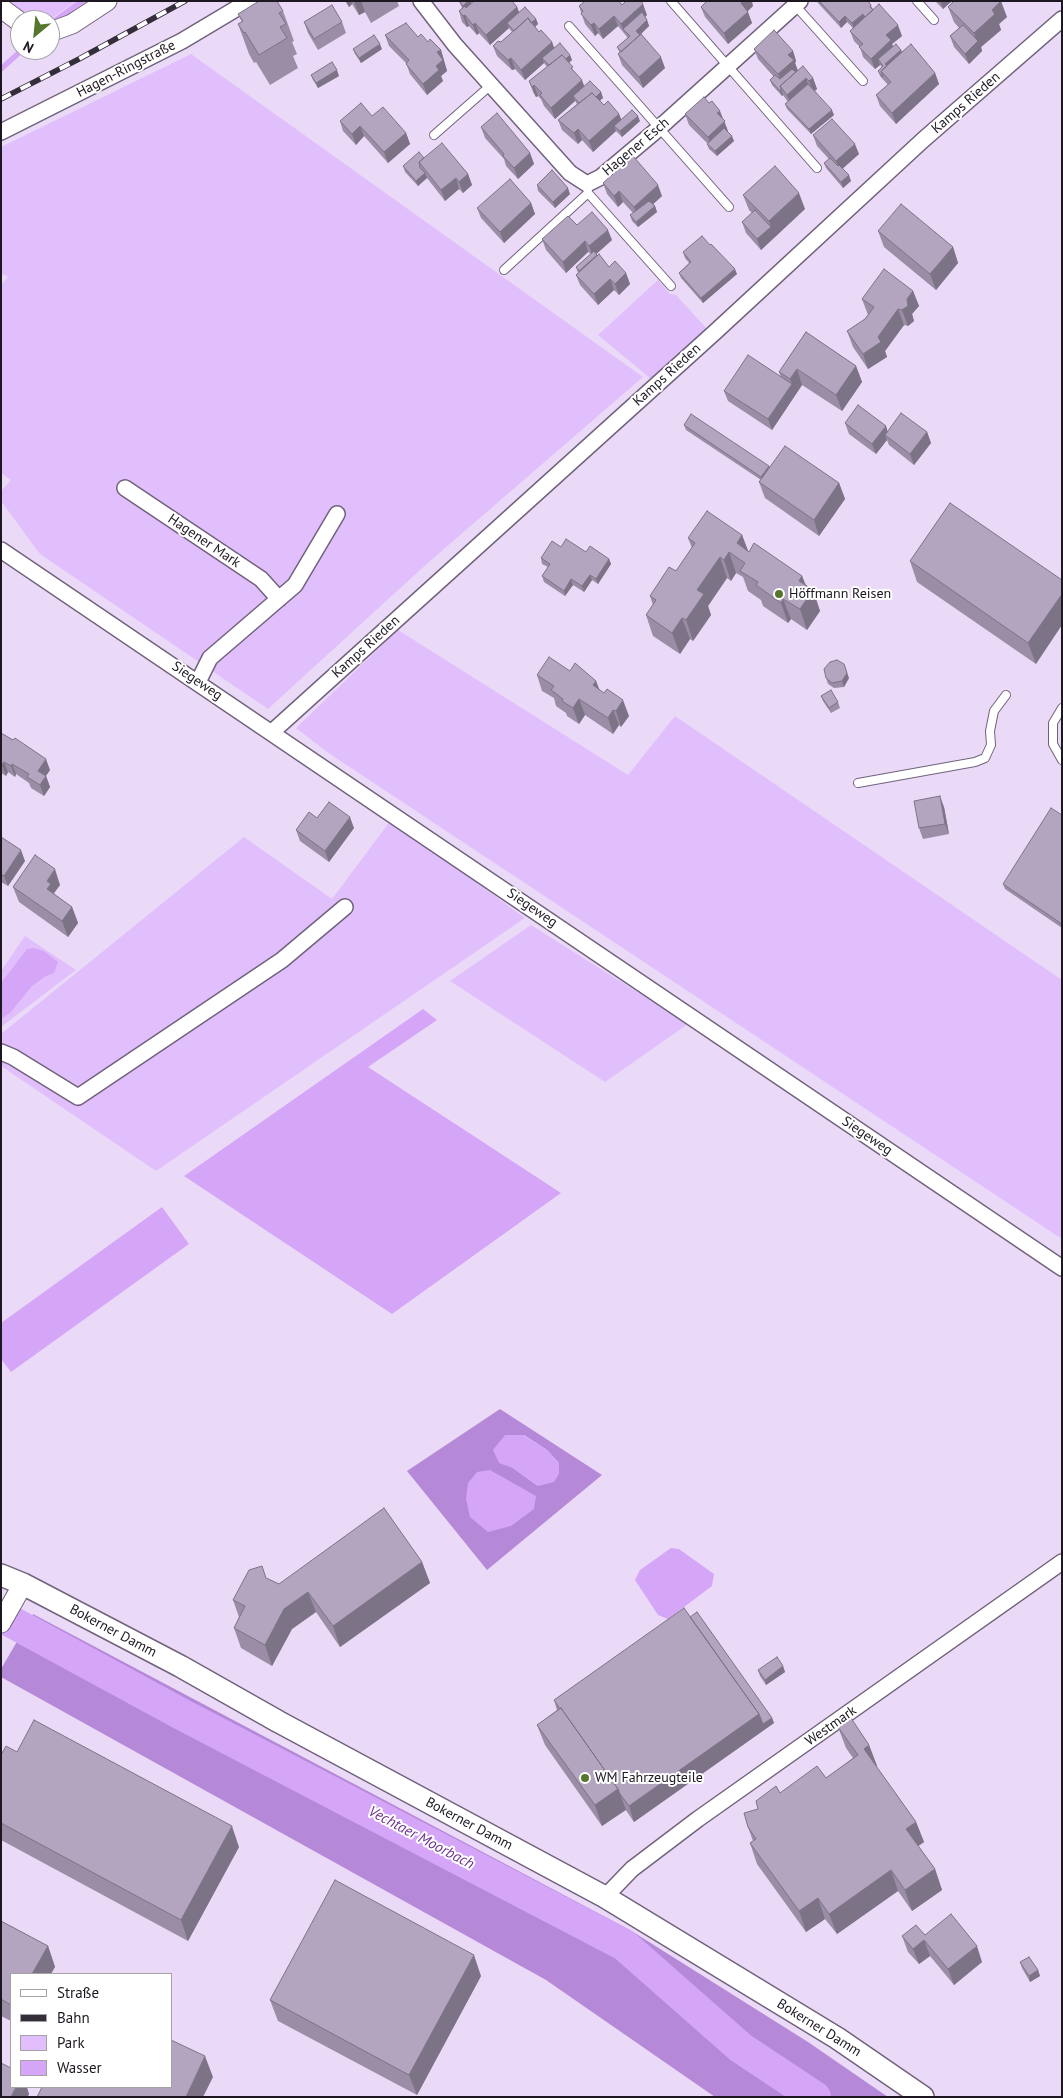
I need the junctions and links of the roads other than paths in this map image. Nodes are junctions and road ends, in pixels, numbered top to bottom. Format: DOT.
graph roads {
  1 [pos="107,1"];
  2 [pos="249,1"];
  3 [pos="421,1"];
  4 [pos="671,1"];
  5 [pos="918,1"];
  6 [pos="796,3"];
  7 [pos="1062,19"];
  8 [pos="934,20"];
  9 [pos="569,26"];
  10 [pos="60,28"];
  11 [pos="728,66"];
  12 [pos="863,81"];
  13 [pos="491,86"];
  14 [pos="658,129"];
  15 [pos="1,132"];
  16 [pos="434,135"];
  17 [pos="817,168"];
  18 [pos="588,188"];
  19 [pos="729,207"];
  20 [pos="504,270"];
  21 [pos="671,286"];
  22 [pos="125,488"];
  23 [pos="337,514"];
  24 [pos="1,550"];
  25 [pos="279,599"];
  26 [pos="198,682"];
  27 [pos="1006,694"];
  28 [pos="1062,708"];
  29 [pos="272,732"];
  30 [pos="1062,760"];
  31 [pos="858,783"];
  32 [pos="345,907"];
  33 [pos="1,1052"];
  34 [pos="1062,1268"];
  35 [pos="1062,1562"];
  36 [pos="1,1575"];
  37 [pos="23,1584"];
  38 [pos="6,1615"];
  39 [pos="605,1897"];
  40 [pos="922,2097"];
  1 -- 10 [label="street"];
  2 -- 15 [label="street, Hagen-Ringstraße"];
  3 -- 13 [label="street, Hagener Esch"];
  4 -- 11 [label="lane"];
  5 -- 8 [label="lane"];
  6 -- 11 [label="street, Hagener Esch"];
  6 -- 12 [label="lane"];
  7 -- 29 [label="street, Kamps Rieden"];
  9 -- 14 [label="lane"];
  11 -- 14 [label="street, Hagener Esch"];
  11 -- 17 [label="lane"];
  13 -- 16 [label="lane"];
  13 -- 18 [label="street, Hagener Esch"];
  14 -- 18 [label="street, Hagener Esch"];
  14 -- 19 [label="lane"];
  18 -- 20 [label="lane"];
  18 -- 21 [label="lane"];
  22 -- 25 [label="street, Hagener Mark"];
  23 -- 25 [label="street"];
  24 -- 26 [label="street, Siegeweg"];
  25 -- 26 [label="street"];
  26 -- 29 [label="street, Siegeweg"];
  27 -- 31 [label="lane"];
  28 -- 30 [label="lane"];
  29 -- 34 [label="street, Siegeweg"];
  32 -- 33 [label="street"];
  35 -- 39 [label="street, Westmark"];
  36 -- 37 [label="main road, Bokerner Damm"];
  37 -- 38 [label="street"];
  37 -- 39 [label="main road, Bokerner Damm"];
  39 -- 40 [label="main road, Bokerner Damm"];
}
